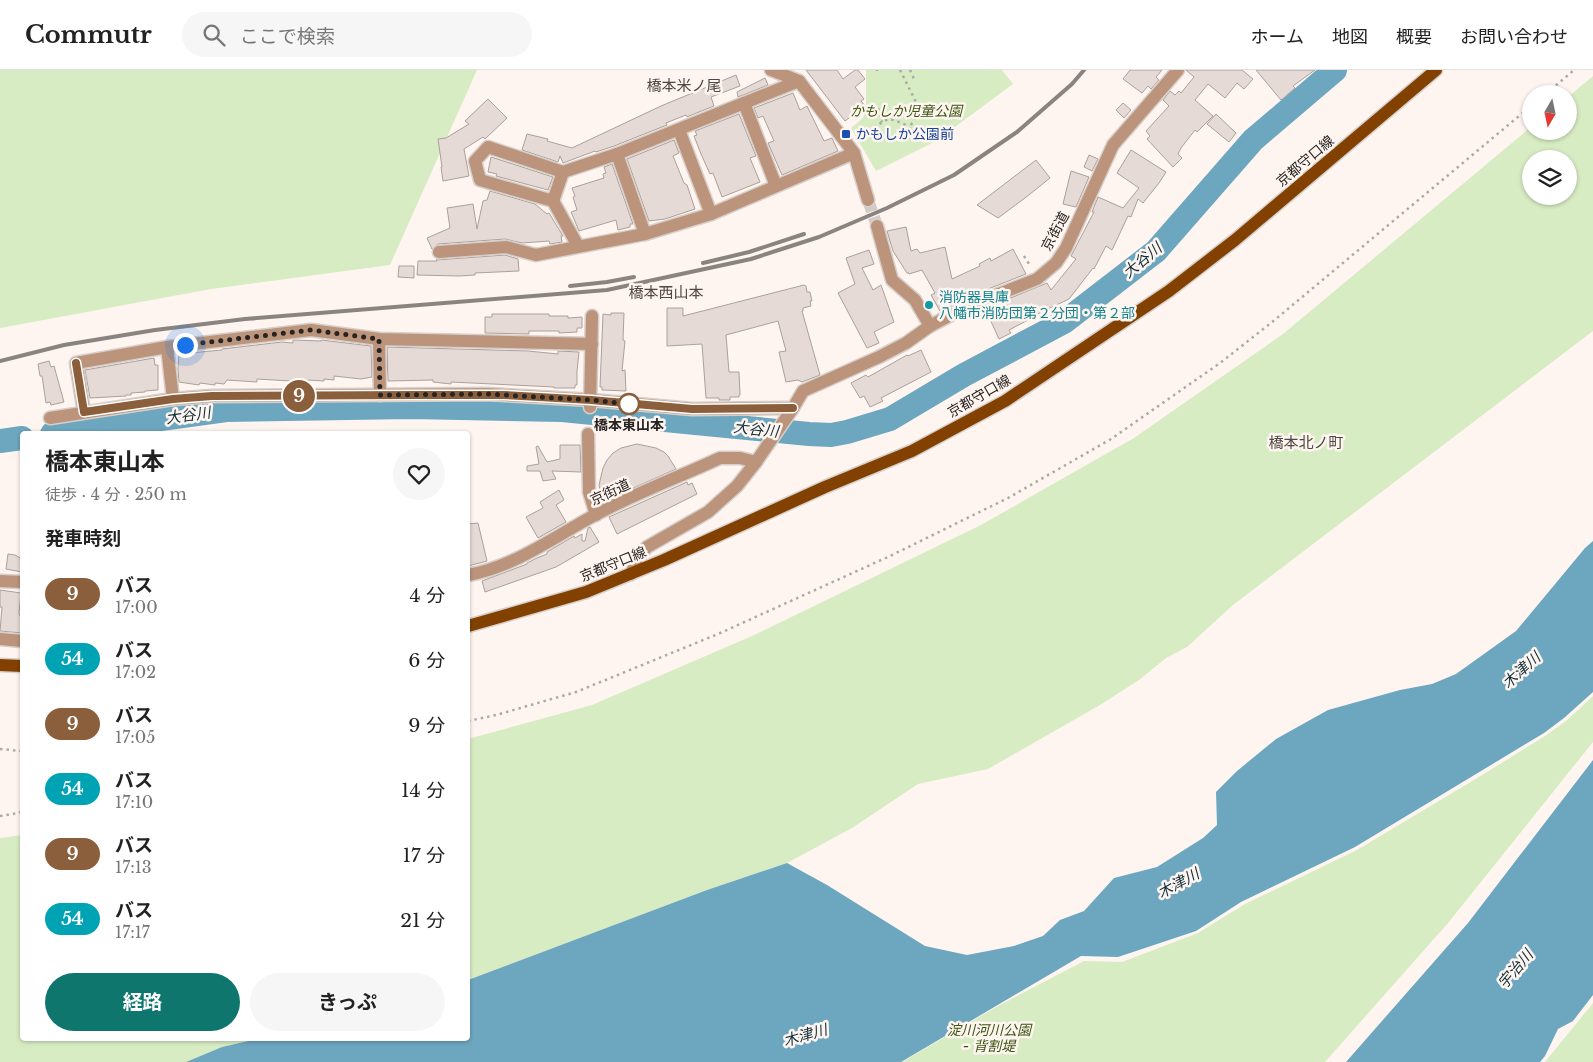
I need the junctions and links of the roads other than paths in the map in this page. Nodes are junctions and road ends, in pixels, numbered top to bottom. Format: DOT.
graph roads {
  1 [pos="771,70"];
  2 [pos="1178,70"];
  3 [pos="1429,72"];
  4 [pos="799,81"];
  5 [pos="744,103"];
  6 [pos="679,130"];
  7 [pos="851,148"];
  8 [pos="617,154"];
  9 [pos="563,172"];
  10 [pos="776,186"];
  11 [pos="868,200"];
  12 [pos="553,201"];
  13 [pos="711,214"];
  14 [pos="877,226"];
  15 [pos="645,234"];
  16 [pos="578,246"];
  17 [pos="439,252"];
  18 [pos="592,316"];
  19 [pos="930,326"];
  20 [pos="379,339"];
  21 [pos="592,344"];
  22 [pos="167,347"];
  23 [pos="380,395"];
  24 [pos="173,399"];
  25 [pos="591,404"];
  26 [pos="793,408"];
  27 [pos="84,412"];
  28 [pos="50,418"];
  29 [pos="588,434"];
  30 [pos="756,462"];
  31 [pos="596,514"];
  32 [pos="631,574"];
  33 [pos="470,575"];
  34 [pos="0,581"];
  35 [pos="20,582"];
  36 [pos="470,625"];
  37 [pos="0,640"];
  38 [pos="20,641"];
  39 [pos="0,665"];
  40 [pos="20,666"];
  1 -- 4 [label="street"];
  2 -- 19 [label="street, 京街道"];
  3 -- 32 [label="main road, 京都守口線"];
  4 -- 5 [label="street"];
  4 -- 7 [label="street"];
  5 -- 6 [label="street"];
  5 -- 10 [label="street"];
  6 -- 8 [label="street"];
  6 -- 13 [label="street"];
  7 -- 10 [label="street"];
  7 -- 11 [label="street"];
  8 -- 9 [label="street"];
  8 -- 15 [label="street"];
  9 -- 12 [label="street"];
  9 -- 12 [label="street"];
  10 -- 13 [label="street"];
  12 -- 16 [label="street"];
  13 -- 15 [label="street"];
  14 -- 19 [label="street"];
  15 -- 16 [label="street"];
  16 -- 17 [label="street"];
  18 -- 21 [label="street"];
  19 -- 26 [label="street, 京街道"];
  20 -- 21 [label="street"];
  20 -- 22 [label="street"];
  20 -- 23 [label="street"];
  21 -- 25 [label="street"];
  22 -- 24 [label="street"];
  22 -- 27 [label="street"];
  23 -- 24 [label="street"];
  23 -- 25 [label="street"];
  24 -- 27 [label="street"];
  25 -- 26 [label="street"];
  26 -- 30 [label="street, 京街道"];
  27 -- 28 [label="street"];
  29 -- 31 [label="street"];
  30 -- 31 [label="street, 京街道"];
  30 -- 32 [label="street"];
  31 -- 33 [label="street, 京街道"];
  32 -- 36 [label="main road, 京都守口線"];
  34 -- 35 [label="street"];
  37 -- 38 [label="street"];
  39 -- 40 [label="main road"];
}
